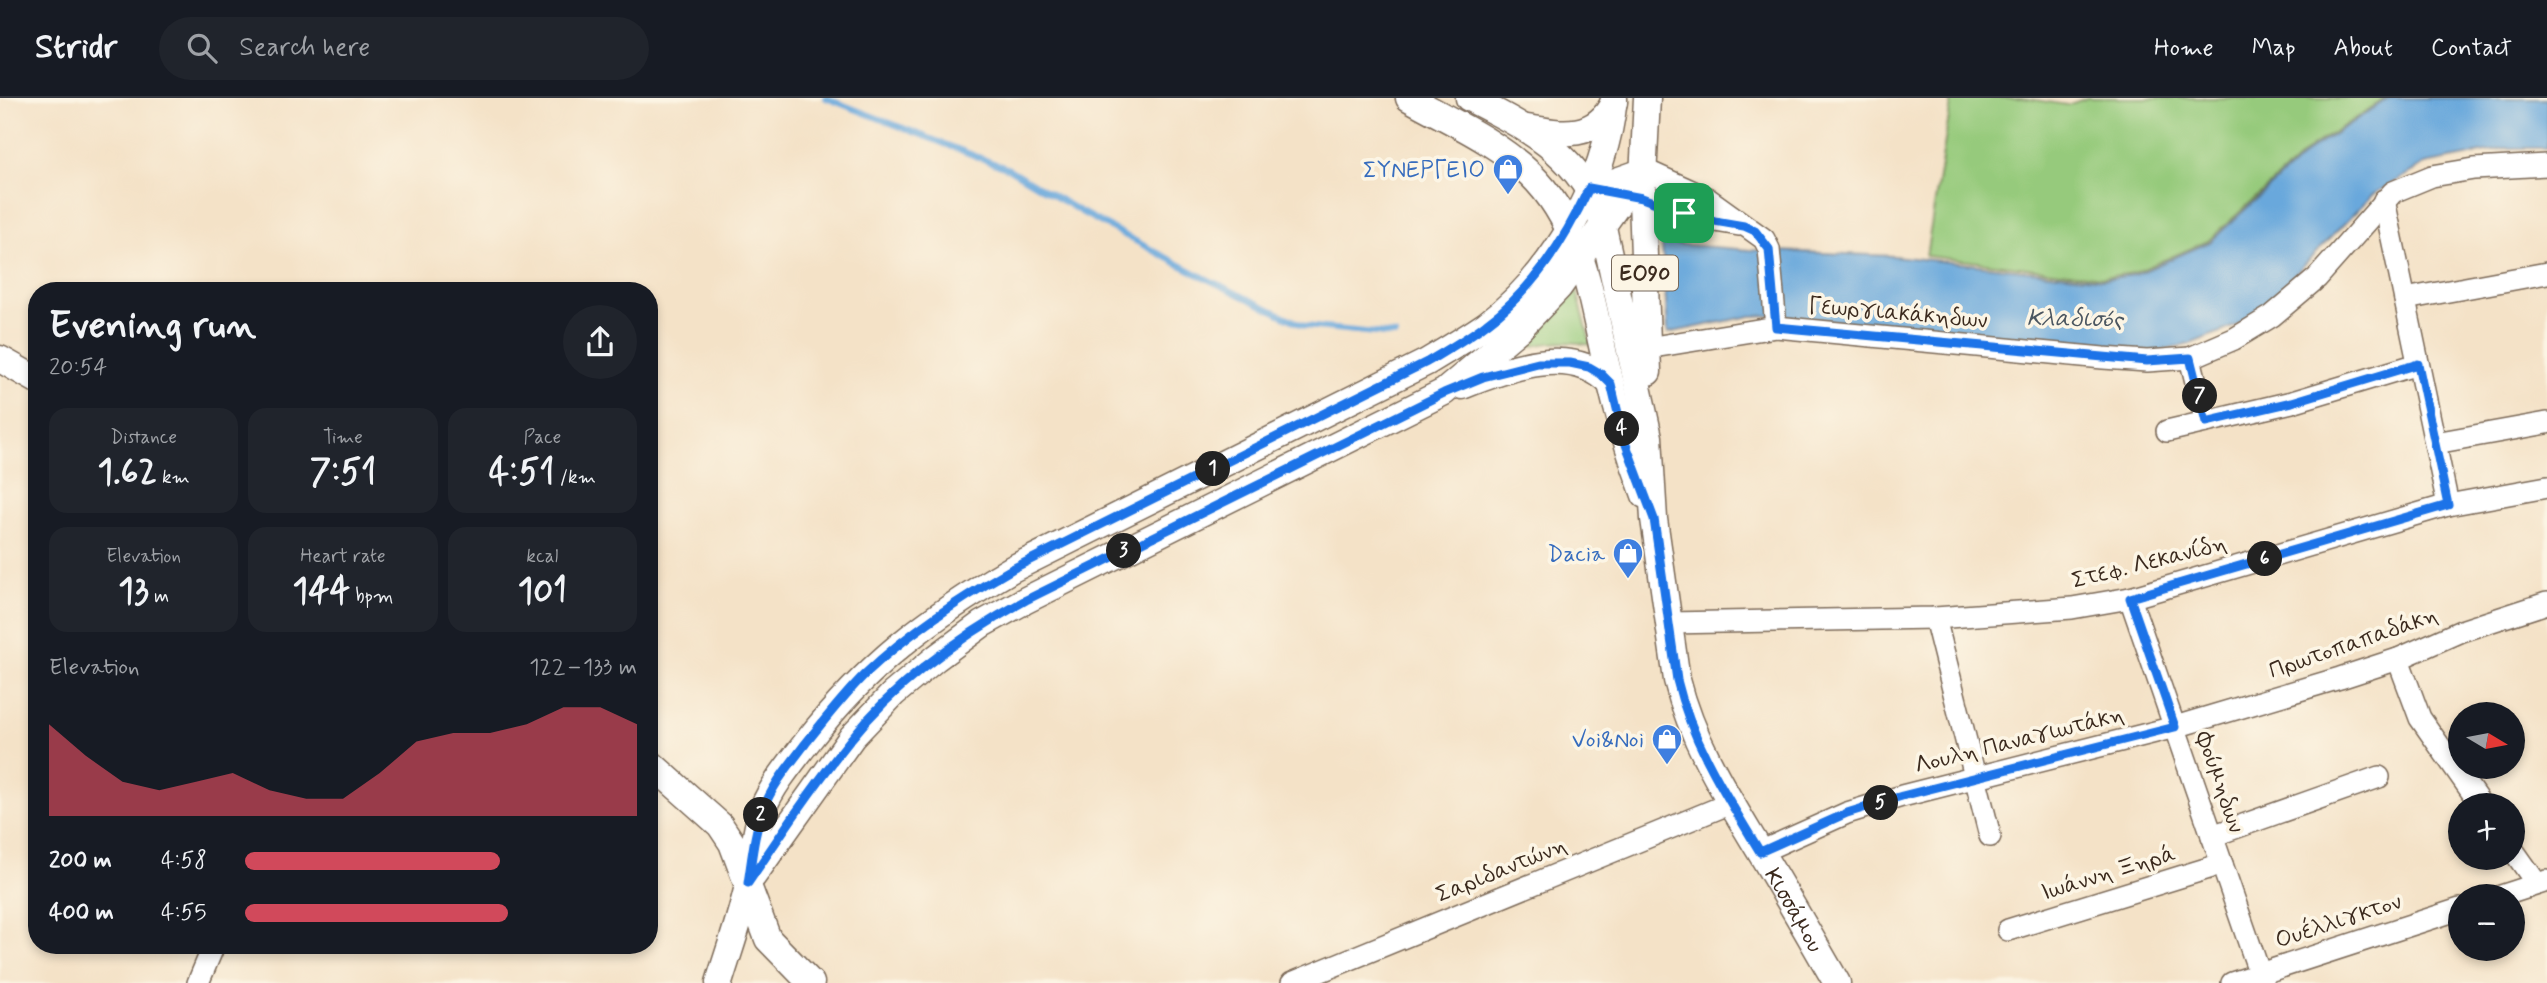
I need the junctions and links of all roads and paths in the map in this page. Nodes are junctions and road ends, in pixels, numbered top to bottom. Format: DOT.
graph roads {
  1 [pos="1409,98"];
  2 [pos="1469,98"];
  3 [pos="1647,98"];
  4 [pos="1614,100"];
  5 [pos="1527,128"];
  6 [pos="2547,165"];
  7 [pos="1643,169"];
  8 [pos="1589,188"];
  9 [pos="1633,197"];
  10 [pos="2384,200"];
  11 [pos="1605,225"];
  12 [pos="1744,226"];
  13 [pos="1570,228"];
  14 [pos="1581,258"];
  15 [pos="2547,273"];
  16 [pos="2405,299"];
  17 [pos="1775,322"];
  18 [pos="1647,348"];
  19 [pos="2190,358"];
  20 [pos="0,359"];
  21 [pos="2418,364"];
  22 [pos="28,375"];
  23 [pos="1611,384"];
  24 [pos="1444,393"];
  25 [pos="2206,422"];
  26 [pos="2547,423"];
  27 [pos="2167,431"];
  28 [pos="1649,437"];
  29 [pos="2435,443"];
  30 [pos="2547,487"];
  31 [pos="2448,505"];
  32 [pos="1654,519"];
  33 [pos="2130,598"];
  34 [pos="2547,603"];
  35 [pos="1935,618"];
  36 [pos="1669,623"];
  37 [pos="2398,659"];
  38 [pos="2175,727"];
  39 [pos="658,770"];
  40 [pos="2379,776"];
  41 [pos="1976,778"];
  42 [pos="2473,793"];
  43 [pos="1731,803"];
  44 [pos="1990,836"];
  45 [pos="2212,836"];
  46 [pos="1760,852"];
  47 [pos="2222,864"];
  48 [pos="2525,864"];
  49 [pos="748,883"];
  50 [pos="2542,883"];
  51 [pos="2525,888"];
  52 [pos="2448,913"];
  53 [pos="2008,930"];
  54 [pos="210,954"];
  55 [pos="2261,978"];
  56 [pos="198,983"];
  57 [pos="719,983"];
  58 [pos="811,983"];
  59 [pos="1292,983"];
  60 [pos="1837,983"];
  61 [pos="2232,983"];
  1 -- 13 [label="main road, Κισσάμου"];
  2 -- 5 [label="main road"];
  3 -- 7 [label="main road, ΕΟ90"];
  4 -- 5 [label="main road"];
  4 -- 8 [label="main road"];
  5 -- 8 [label="main road, Κισσάμου"];
  6 -- 10 [label="street, Γεωργιακάκηδων"];
  7 -- 8 [label="street"];
  7 -- 9 [label="main road, ΕΟ90"];
  7 -- 12 [label="street"];
  8 -- 9 [label="street"];
  8 -- 11 [label="main road, Κισσάμου / ΕΟ90"];
  8 -- 13 [label="main road"];
  9 -- 11 [label="main road, ΕΟ90"];
  9 -- 12 [label="street"];
  9 -- 18 [label="main road, ΕΟ90"];
  10 -- 16 [label="street"];
  10 -- 19 [label="street, Γεωργιακάκηδων"];
  11 -- 14 [label="main road, ΕΟ90"];
  11 -- 28 [label="main road, Κισσάμου / ΕΟ90"];
  12 -- 17 [label="street"];
  13 -- 14 [label="main road, Κισσάμου / ΕΟ90"];
  13 -- 49 [label="main road"];
  14 -- 23 [label="main road, Κισσάμου / ΕΟ90"];
  14 -- 24 [label="main road"];
  15 -- 16 [label="street"];
  16 -- 21 [label="street"];
  17 -- 18 [label="street, Γεωργιακάκηδων"];
  17 -- 19 [label="street, Γεωργιακάκηδων"];
  18 -- 28 [label="main road, ΕΟ90"];
  19 -- 25 [label="street"];
  20 -- 22 [label="main road"];
  21 -- 25 [label="street"];
  21 -- 29 [label="street"];
  23 -- 24 [label="main road"];
  23 -- 32 [label="main road, Κισσάμου / ΕΟ90"];
  24 -- 49 [label="main road"];
  25 -- 27 [label="street"];
  26 -- 29 [label="street"];
  28 -- 32 [label="main road, Κισσάμου / ΕΟ90"];
  29 -- 31 [label="street"];
  30 -- 31 [label="street, Στεφ. Λεκανίδη"];
  31 -- 33 [label="street, Στεφ. Λεκανίδη"];
  32 -- 36 [label="main road, Κισσάμου / ΕΟ90"];
  33 -- 35 [label="street, Στεφ. Λεκανίδη"];
  33 -- 38 [label="street, Φούμηδων"];
  34 -- 37 [label="street, Πρωτοπαπαδάκη"];
  35 -- 36 [label="street, Στεφ. Λεκανίδη"];
  35 -- 41 [label="street"];
  36 -- 43 [label="main road, Κισσάμου / ΕΟ90"];
  37 -- 38 [label="street, Πρωτοπαπαδάκη"];
  37 -- 42 [label="street"];
  38 -- 41 [label="street, Λουλη Παναγιωτάκη"];
  38 -- 45 [label="street, Φούμηδων"];
  39 -- 49 [label="main road"];
  40 -- 45 [label="street"];
  41 -- 44 [label="street"];
  41 -- 46 [label="street, Λουλη Παναγιωτάκη"];
  43 -- 46 [label="main road, Κισσάμου / ΕΟ90"];
  43 -- 59 [label="street, Σαριδαντώνη"];
  45 -- 47 [label="street, Φούμηδων"];
  46 -- 60 [label="main road, Κισσάμου / ΕΟ90"];
  47 -- 53 [label="street, Ιωάννη Ξηρά"];
  47 -- 55 [label="street, Φούμηδων"];
  48 -- 50 [label="street"];
  49 -- 57 [label="main road"];
  49 -- 58 [label="main road"];
  50 -- 51 [label="street"];
  52 -- 55 [label="street, Ουέλλιγκτον"];
  54 -- 56 [label="street"];
  55 -- 61 [label="street, Ουέλλιγκτον"];
}
